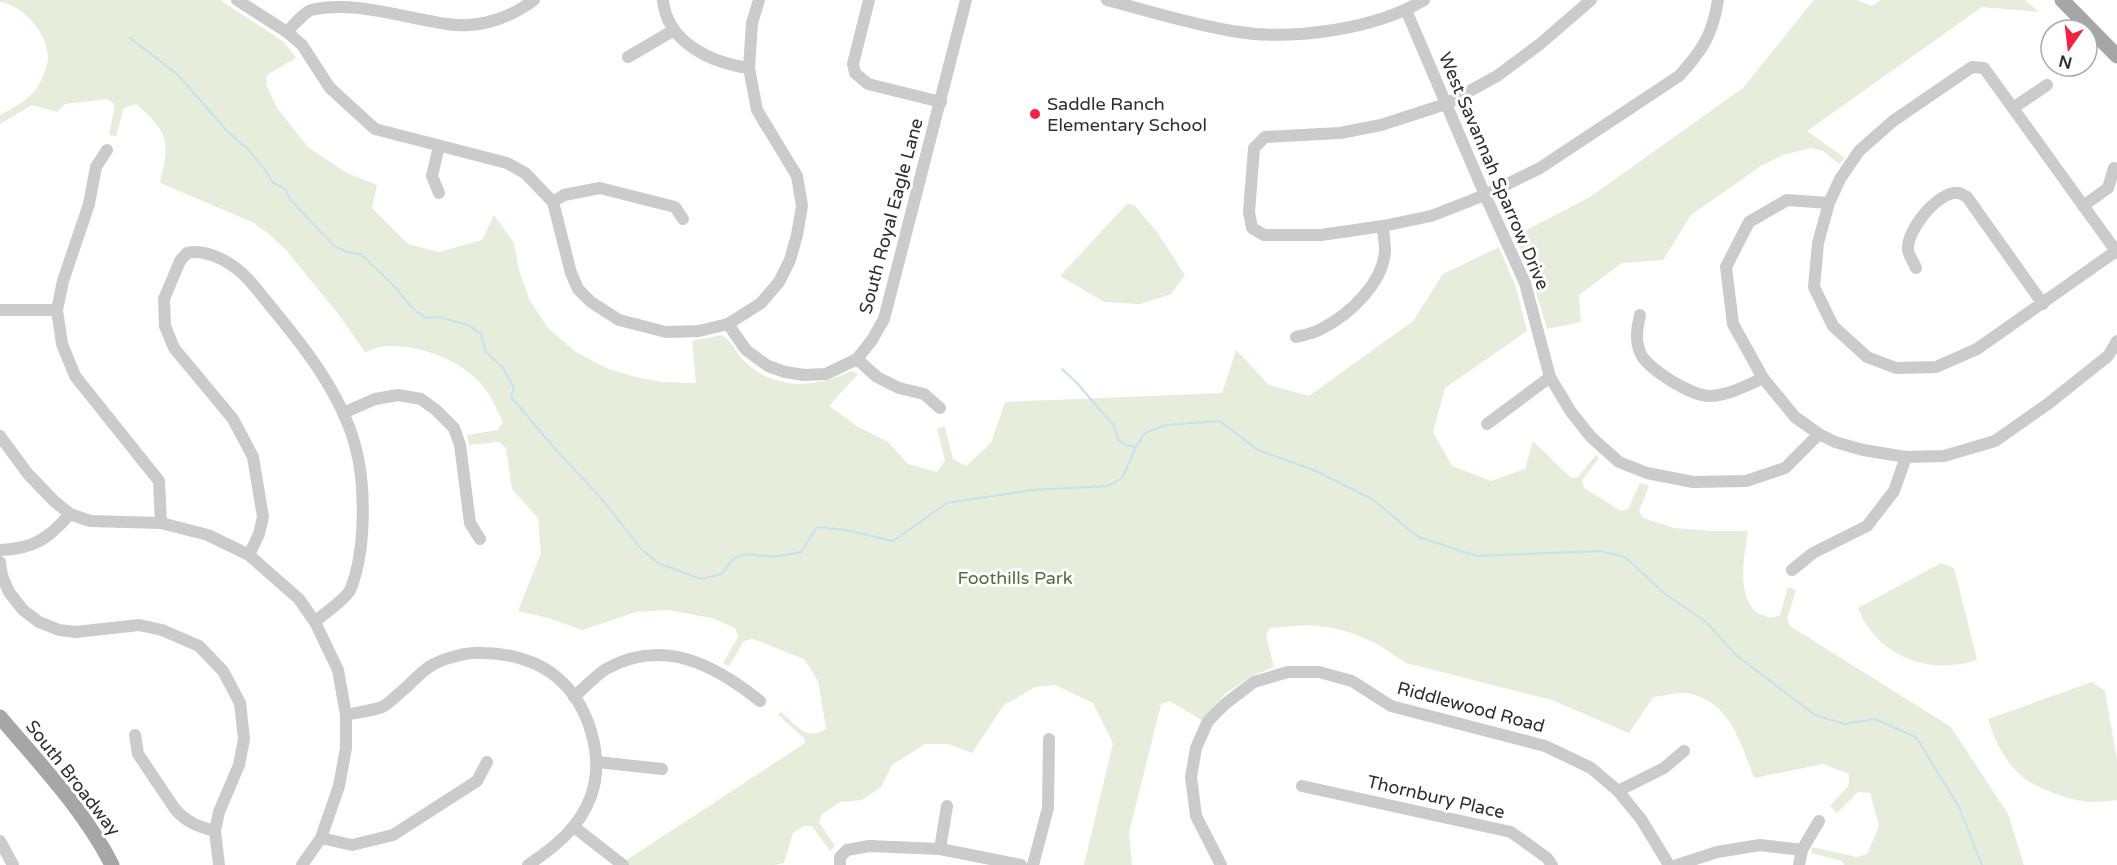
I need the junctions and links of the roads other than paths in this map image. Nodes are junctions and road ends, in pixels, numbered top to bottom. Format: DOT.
graph roads {
  1 [pos="237,0"];
  2 [pos="534,0"];
  3 [pos="663,0"];
  4 [pos="759,0"];
  5 [pos="869,0"];
  6 [pos="966,0"];
  7 [pos="1107,0"];
  8 [pos="1161,0"];
  9 [pos="1424,0"];
  10 [pos="1591,0"];
  11 [pos="1718,0"];
  12 [pos="2062,0"];
  13 [pos="1406,10"];
  14 [pos="1158,13"];
  15 [pos="674,30"];
  16 [pos="287,32"];
  17 [pos="2117,56"];
  18 [pos="628,57"];
  19 [pos="749,68"];
  20 [pos="2047,84"];
  21 [pos="941,102"];
  22 [pos="1446,104"];
  23 [pos="2013,108"];
  24 [pos="439,146"];
  25 [pos="107,150"];
  26 [pos="2114,168"];
  27 [pos="439,193"];
  28 [pos="1485,195"];
  29 [pos="552,202"];
  30 [pos="1829,203"];
  31 [pos="2083,206"];
  32 [pos="683,219"];
  33 [pos="1383,226"];
  34 [pos="2117,251"];
  35 [pos="1916,268"];
  36 [pos="2043,304"];
  37 [pos="0,310"];
  38 [pos="57,310"];
  39 [pos="1640,315"];
  40 [pos="728,324"];
  41 [pos="1296,338"];
  42 [pos="2117,340"];
  43 [pos="857,359"];
  44 [pos="1550,377"];
  45 [pos="1763,378"];
  46 [pos="940,408"];
  47 [pos="343,413"];
  48 [pos="1487,424"];
  49 [pos="1819,434"];
  50 [pos="0,436"];
  51 [pos="1906,458"];
  52 [pos="70,513"];
  53 [pos="160,523"];
  54 [pos="480,539"];
  55 [pos="0,550"];
  56 [pos="249,555"];
  57 [pos="0,562"];
  58 [pos="1792,570"];
  59 [pos="315,622"];
  60 [pos="574,697"];
  61 [pos="760,701"];
  62 [pos="346,715"];
  63 [pos="0,717"];
  64 [pos="135,735"];
  65 [pos="1049,739"];
  66 [pos="1684,752"];
  67 [pos="487,762"];
  68 [pos="597,762"];
  69 [pos="663,769"];
  70 [pos="1302,786"];
  71 [pos="1618,791"];
  72 [pos="947,806"];
  73 [pos="1819,821"];
  74 [pos="574,827"];
  75 [pos="215,831"];
  76 [pos="321,838"];
  77 [pos="0,841"];
  78 [pos="940,849"];
  79 [pos="1802,850"];
  80 [pos="13,865"];
  81 [pos="112,865"];
  82 [pos="219,865"];
  83 [pos="302,865"];
  84 [pos="528,865"];
  85 [pos="623,865"];
  86 [pos="840,865"];
  87 [pos="1021,865"];
  88 [pos="1034,865"];
  89 [pos="1221,865"];
  90 [pos="1552,865"];
  91 [pos="1669,865"];
  92 [pos="1677,865"];
  93 [pos="1798,865"];
  1 -- 16 [label="street"];
  2 -- 16 [label="street"];
  3 -- 15 [label="street"];
  4 -- 19 [label="street"];
  5 -- 21 [label="street"];
  6 -- 21 [label="street, South Royal Eagle Lane"];
  7 -- 14 [label="street"];
  8 -- 14 [label="street"];
  9 -- 13 [label="street"];
  10 -- 22 [label="street"];
  11 -- 28 [label="street"];
  12 -- 17 [label="main road"];
  13 -- 14 [label="street"];
  13 -- 22 [label="street, West Savannah Sparrow Drive"];
  15 -- 18 [label="street"];
  15 -- 19 [label="street"];
  16 -- 24 [label="street"];
  19 -- 40 [label="street"];
  20 -- 23 [label="street"];
  21 -- 43 [label="street, South Royal Eagle Lane"];
  22 -- 28 [label="street, West Savannah Sparrow Drive"];
  22 -- 33 [label="street"];
  23 -- 30 [label="street"];
  23 -- 31 [label="street"];
  24 -- 27 [label="street"];
  24 -- 29 [label="street"];
  25 -- 38 [label="street"];
  26 -- 31 [label="street"];
  28 -- 33 [label="street"];
  28 -- 44 [label="street, West Savannah Sparrow Drive"];
  29 -- 32 [label="street"];
  29 -- 40 [label="street"];
  30 -- 36 [label="street"];
  30 -- 45 [label="street"];
  31 -- 34 [label="street"];
  33 -- 41 [label="street"];
  34 -- 36 [label="street"];
  35 -- 36 [label="street"];
  37 -- 38 [label="street"];
  38 -- 53 [label="street"];
  39 -- 45 [label="street"];
  40 -- 43 [label="street, South Royal Eagle Lane"];
  42 -- 51 [label="street"];
  43 -- 46 [label="street"];
  44 -- 48 [label="street"];
  44 -- 49 [label="street, West Savannah Sparrow Drive"];
  45 -- 49 [label="street"];
  47 -- 54 [label="street"];
  47 -- 56 [label="street"];
  47 -- 59 [label="street"];
  49 -- 51 [label="street"];
  50 -- 52 [label="street"];
  51 -- 58 [label="street"];
  52 -- 53 [label="street"];
  52 -- 55 [label="street"];
  53 -- 56 [label="street"];
  56 -- 59 [label="street"];
  57 -- 75 [label="street"];
  59 -- 62 [label="street"];
  60 -- 61 [label="street"];
  60 -- 62 [label="street"];
  60 -- 68 [label="street"];
  62 -- 76 [label="street"];
  63 -- 81 [label="main road, South Broadway"];
  64 -- 75 [label="street"];
  65 -- 88 [label="street"];
  66 -- 71 [label="street"];
  67 -- 76 [label="street"];
  68 -- 69 [label="street"];
  68 -- 74 [label="street"];
  70 -- 90 [label="street, Thornbury Place"];
  71 -- 89 [label="street, Riddlewood Road"];
  71 -- 91 [label="street, Riddlewood Road"];
  72 -- 78 [label="street"];
  73 -- 79 [label="street"];
  74 -- 84 [label="street"];
  74 -- 85 [label="street"];
  75 -- 82 [label="street"];
  76 -- 83 [label="street"];
  77 -- 80 [label="street"];
  78 -- 86 [label="street"];
  78 -- 87 [label="street"];
  79 -- 92 [label="street"];
  79 -- 93 [label="street"];
}
